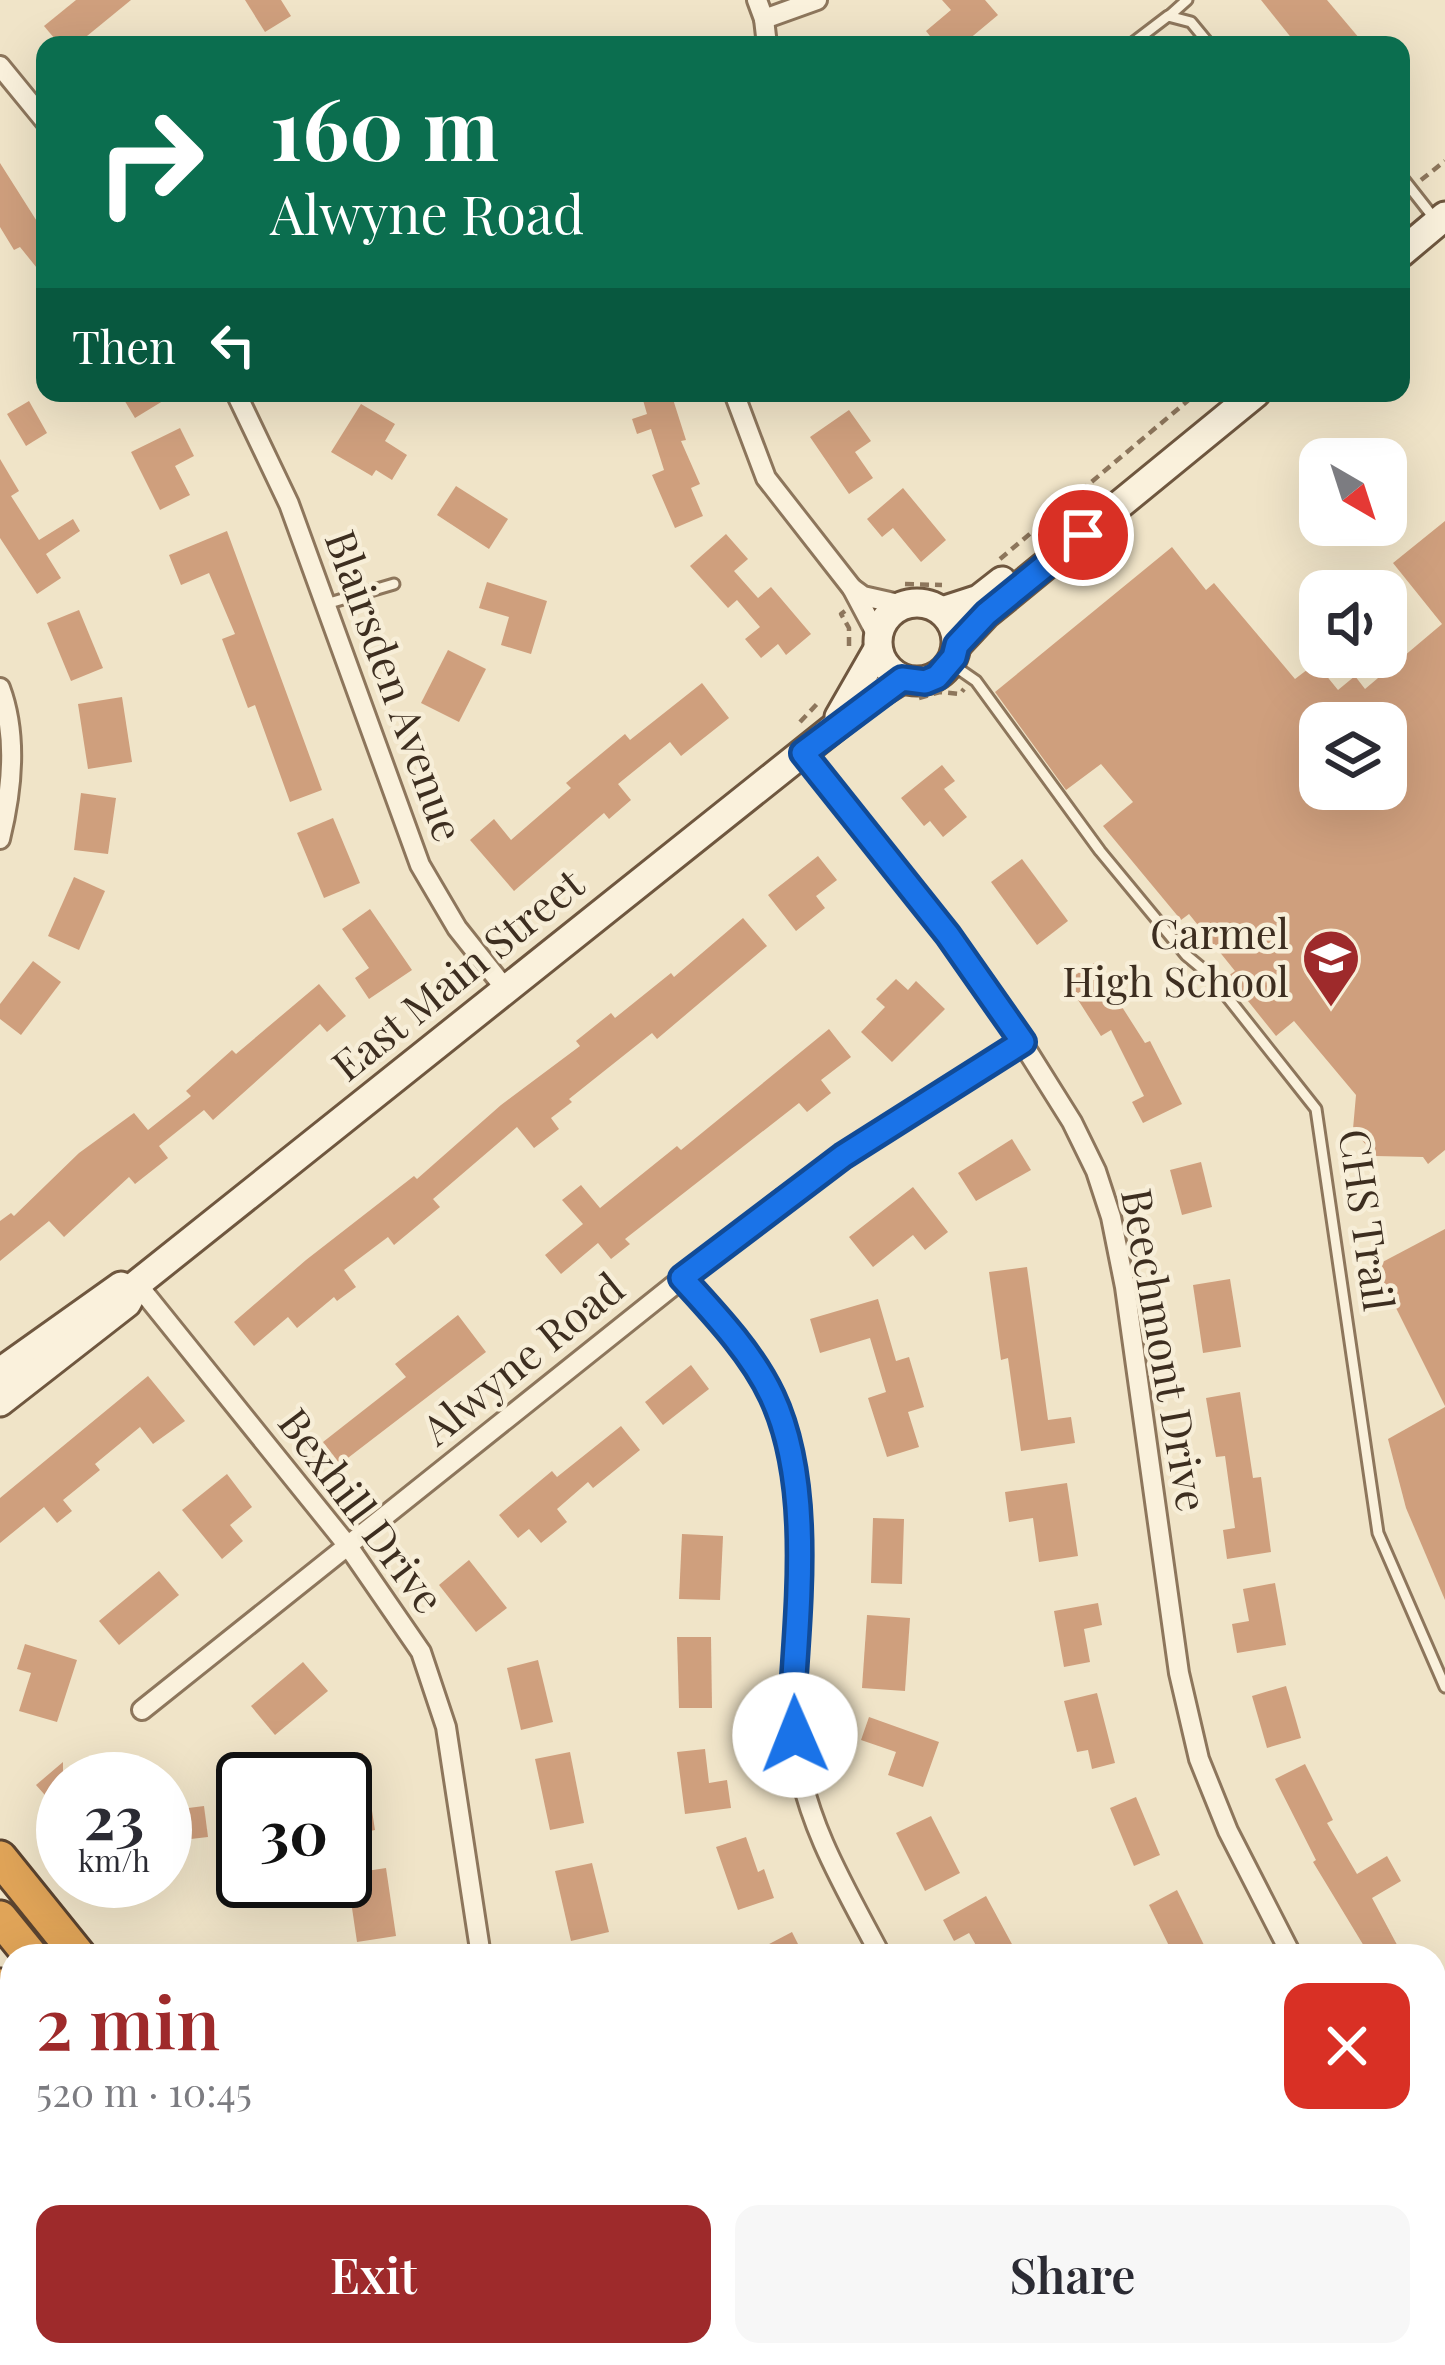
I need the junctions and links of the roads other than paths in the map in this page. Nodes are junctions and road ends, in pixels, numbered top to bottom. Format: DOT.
graph roads {
  1 [pos="817,0"];
  2 [pos="1187,0"];
  3 [pos="760,9"];
  4 [pos="1168,16"];
  5 [pos="1142,36"];
  6 [pos="1203,36"];
  7 [pos="0,66"];
  8 [pos="36,111"];
  9 [pos="1410,186"];
  10 [pos="1443,225"];
  11 [pos="1410,247"];
  12 [pos="1410,264"];
  13 [pos="240,402"];
  14 [pos="737,402"];
  15 [pos="1222,402"];
  16 [pos="1245,402"];
  17 [pos="394,584"];
  18 [pos="852,588"];
  19 [pos="898,596"];
  20 [pos="945,598"];
  21 [pos="326,604"];
  22 [pos="878,643"];
  23 [pos="954,654"];
  24 [pos="0,688"];
  25 [pos="903,691"];
  26 [pos="831,731"];
  27 [pos="803,753"];
  28 [pos="0,839"];
  29 [pos="507,991"];
  30 [pos="1023,1042"];
  31 [pos="682,1278"];
  32 [pos="137,1284"];
  33 [pos="0,1372"];
  34 [pos="0,1402"];
  35 [pos="348,1546"];
  36 [pos="1445,1687"];
  37 [pos="142,1710"];
  38 [pos="0,1858"];
  39 [pos="0,1918"];
  40 [pos="21,1944"];
  41 [pos="70,1944"];
  42 [pos="479,1944"];
  43 [pos="874,1944"];
  44 [pos="1286,1944"];
  1 -- 3 [label="street"];
  2 -- 4 [label="lane"];
  4 -- 5 [label="lane"];
  4 -- 6 [label="lane"];
  7 -- 8 [label="street"];
  9 -- 10 [label="lane"];
  10 -- 11 [label="main road"];
  10 -- 12 [label="main road"];
  13 -- 21 [label="street, Blairsden Avenue"];
  14 -- 18 [label="street"];
  15 -- 20 [label="main road"];
  16 -- 23 [label="main road"];
  17 -- 21 [label="lane"];
  18 -- 19 [label="street"];
  18 -- 22 [label="street"];
  19 -- 20 [label="main road"];
  19 -- 22 [label="main road"];
  20 -- 23 [label="main road"];
  21 -- 29 [label="street, Blairsden Avenue"];
  22 -- 25 [label="main road"];
  22 -- 26 [label="main road, East Main Street"];
  23 -- 25 [label="main road"];
  23 -- 36 [label="lane, CHS Trail"];
  24 -- 28 [label="street"];
  25 -- 26 [label="main road, East Main Street"];
  26 -- 27 [label="main road, East Main Street"];
  27 -- 29 [label="main road, East Main Street"];
  27 -- 30 [label="street, Beechmont Drive"];
  29 -- 32 [label="main road, East Main Street"];
  30 -- 31 [label="street, Alwyne Road"];
  30 -- 44 [label="street, Beechmont Drive"];
  31 -- 35 [label="street, Alwyne Road"];
  31 -- 43 [label="street"];
  32 -- 33 [label="main road, East Main Street"];
  32 -- 34 [label="main road, East Main Street"];
  32 -- 35 [label="street, Bexhill Drive"];
  35 -- 37 [label="street, Alwyne Road"];
  35 -- 42 [label="street, Bexhill Drive"];
  38 -- 41 [label="highway"];
  39 -- 40 [label="highway"];
}
